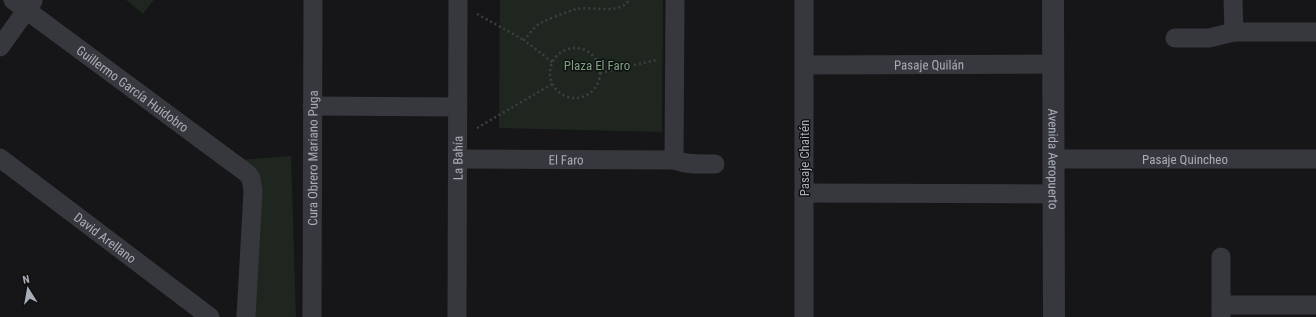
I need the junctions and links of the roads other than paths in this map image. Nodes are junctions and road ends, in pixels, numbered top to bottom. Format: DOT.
graph roads {
  1 [pos="313,0"];
  2 [pos="675,0"];
  3 [pos="804,0"];
  4 [pos="1053,0"];
  5 [pos="1233,0"];
  6 [pos="458,1"];
  7 [pos="24,3"];
  8 [pos="1234,32"];
  9 [pos="1316,32"];
  10 [pos="1175,38"];
  11 [pos="0,47"];
  12 [pos="1053,64"];
  13 [pos="804,65"];
  14 [pos="312,106"];
  15 [pos="458,107"];
  16 [pos="0,158"];
  17 [pos="458,159"];
  18 [pos="1053,159"];
  19 [pos="1316,159"];
  20 [pos="674,160"];
  21 [pos="715,164"];
  22 [pos="804,194"];
  23 [pos="1054,194"];
  24 [pos="1221,257"];
  25 [pos="1316,305"];
  26 [pos="1221,311"];
  27 [pos="210,317"];
  28 [pos="246,317"];
  29 [pos="312,317"];
  30 [pos="457,317"];
  31 [pos="804,317"];
  32 [pos="1054,317"];
  1 -- 14 [label="street, Cura Obrero Mariano Puga"];
  2 -- 20 [label="street"];
  3 -- 13 [label="street, Pasaje Chaitén"];
  4 -- 12 [label="street, Avenida Aeropuerto"];
  5 -- 8 [label="street"];
  6 -- 15 [label="street, La Bahía"];
  7 -- 11 [label="street"];
  7 -- 28 [label="street, Guillermo García Huidobro"];
  8 -- 9 [label="street"];
  8 -- 10 [label="street"];
  12 -- 13 [label="street, Pasaje Quilán"];
  12 -- 18 [label="street, Avenida Aeropuerto"];
  13 -- 22 [label="street, Pasaje Chaitén"];
  14 -- 15 [label="street"];
  14 -- 29 [label="street, Cura Obrero Mariano Puga"];
  15 -- 17 [label="street, La Bahía"];
  16 -- 27 [label="street, David Arellano"];
  17 -- 20 [label="street, El Faro"];
  17 -- 30 [label="street, La Bahía"];
  18 -- 19 [label="street, Pasaje Quincheo"];
  18 -- 23 [label="street, Avenida Aeropuerto"];
  20 -- 21 [label="street, El Faro"];
  22 -- 23 [label="street"];
  22 -- 31 [label="street, Pasaje Chaitén"];
  23 -- 32 [label="street, Avenida Aeropuerto"];
  24 -- 26 [label="street"];
  25 -- 26 [label="street"];
}
